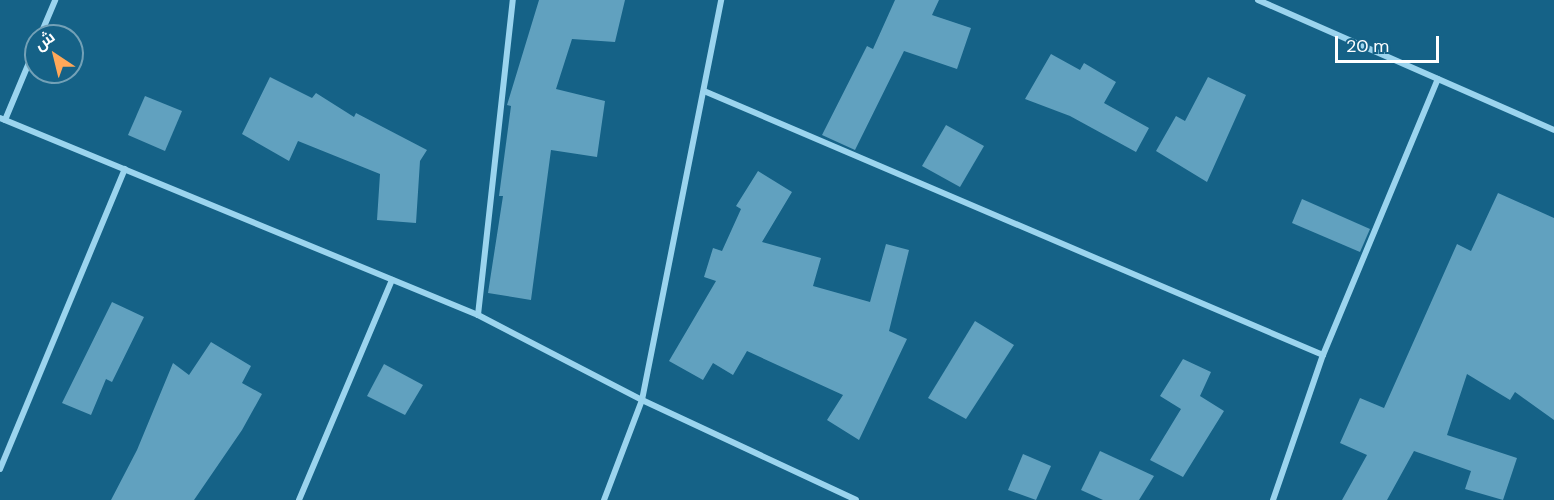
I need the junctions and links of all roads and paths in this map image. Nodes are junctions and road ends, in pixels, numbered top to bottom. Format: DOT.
graph roads {
  1 [pos="55,0"];
  2 [pos="513,0"];
  3 [pos="721,0"];
  4 [pos="1258,0"];
  5 [pos="45,24"];
  6 [pos="24,73"];
  7 [pos="1438,79"];
  8 [pos="704,91"];
  9 [pos="3,119"];
  10 [pos="1554,130"];
  11 [pos="125,169"];
  12 [pos="392,280"];
  13 [pos="478,315"];
  14 [pos="1323,355"];
  15 [pos="642,400"];
  16 [pos="0,469"];
  17 [pos="299,500"];
  18 [pos="604,500"];
  19 [pos="856,500"];
  20 [pos="1273,500"];
  1 -- 5 [label="street"];
  2 -- 13 [label="street"];
  3 -- 8 [label="street"];
  4 -- 7 [label="street"];
  6 -- 9 [label="street"];
  7 -- 10 [label="street"];
  7 -- 14 [label="street"];
  8 -- 14 [label="street"];
  8 -- 15 [label="street"];
  9 -- 11 [label="street"];
  11 -- 12 [label="street"];
  11 -- 16 [label="street"];
  12 -- 13 [label="street"];
  12 -- 17 [label="street"];
  13 -- 15 [label="street"];
  14 -- 20 [label="street"];
  15 -- 18 [label="street"];
  15 -- 19 [label="street"];
}
